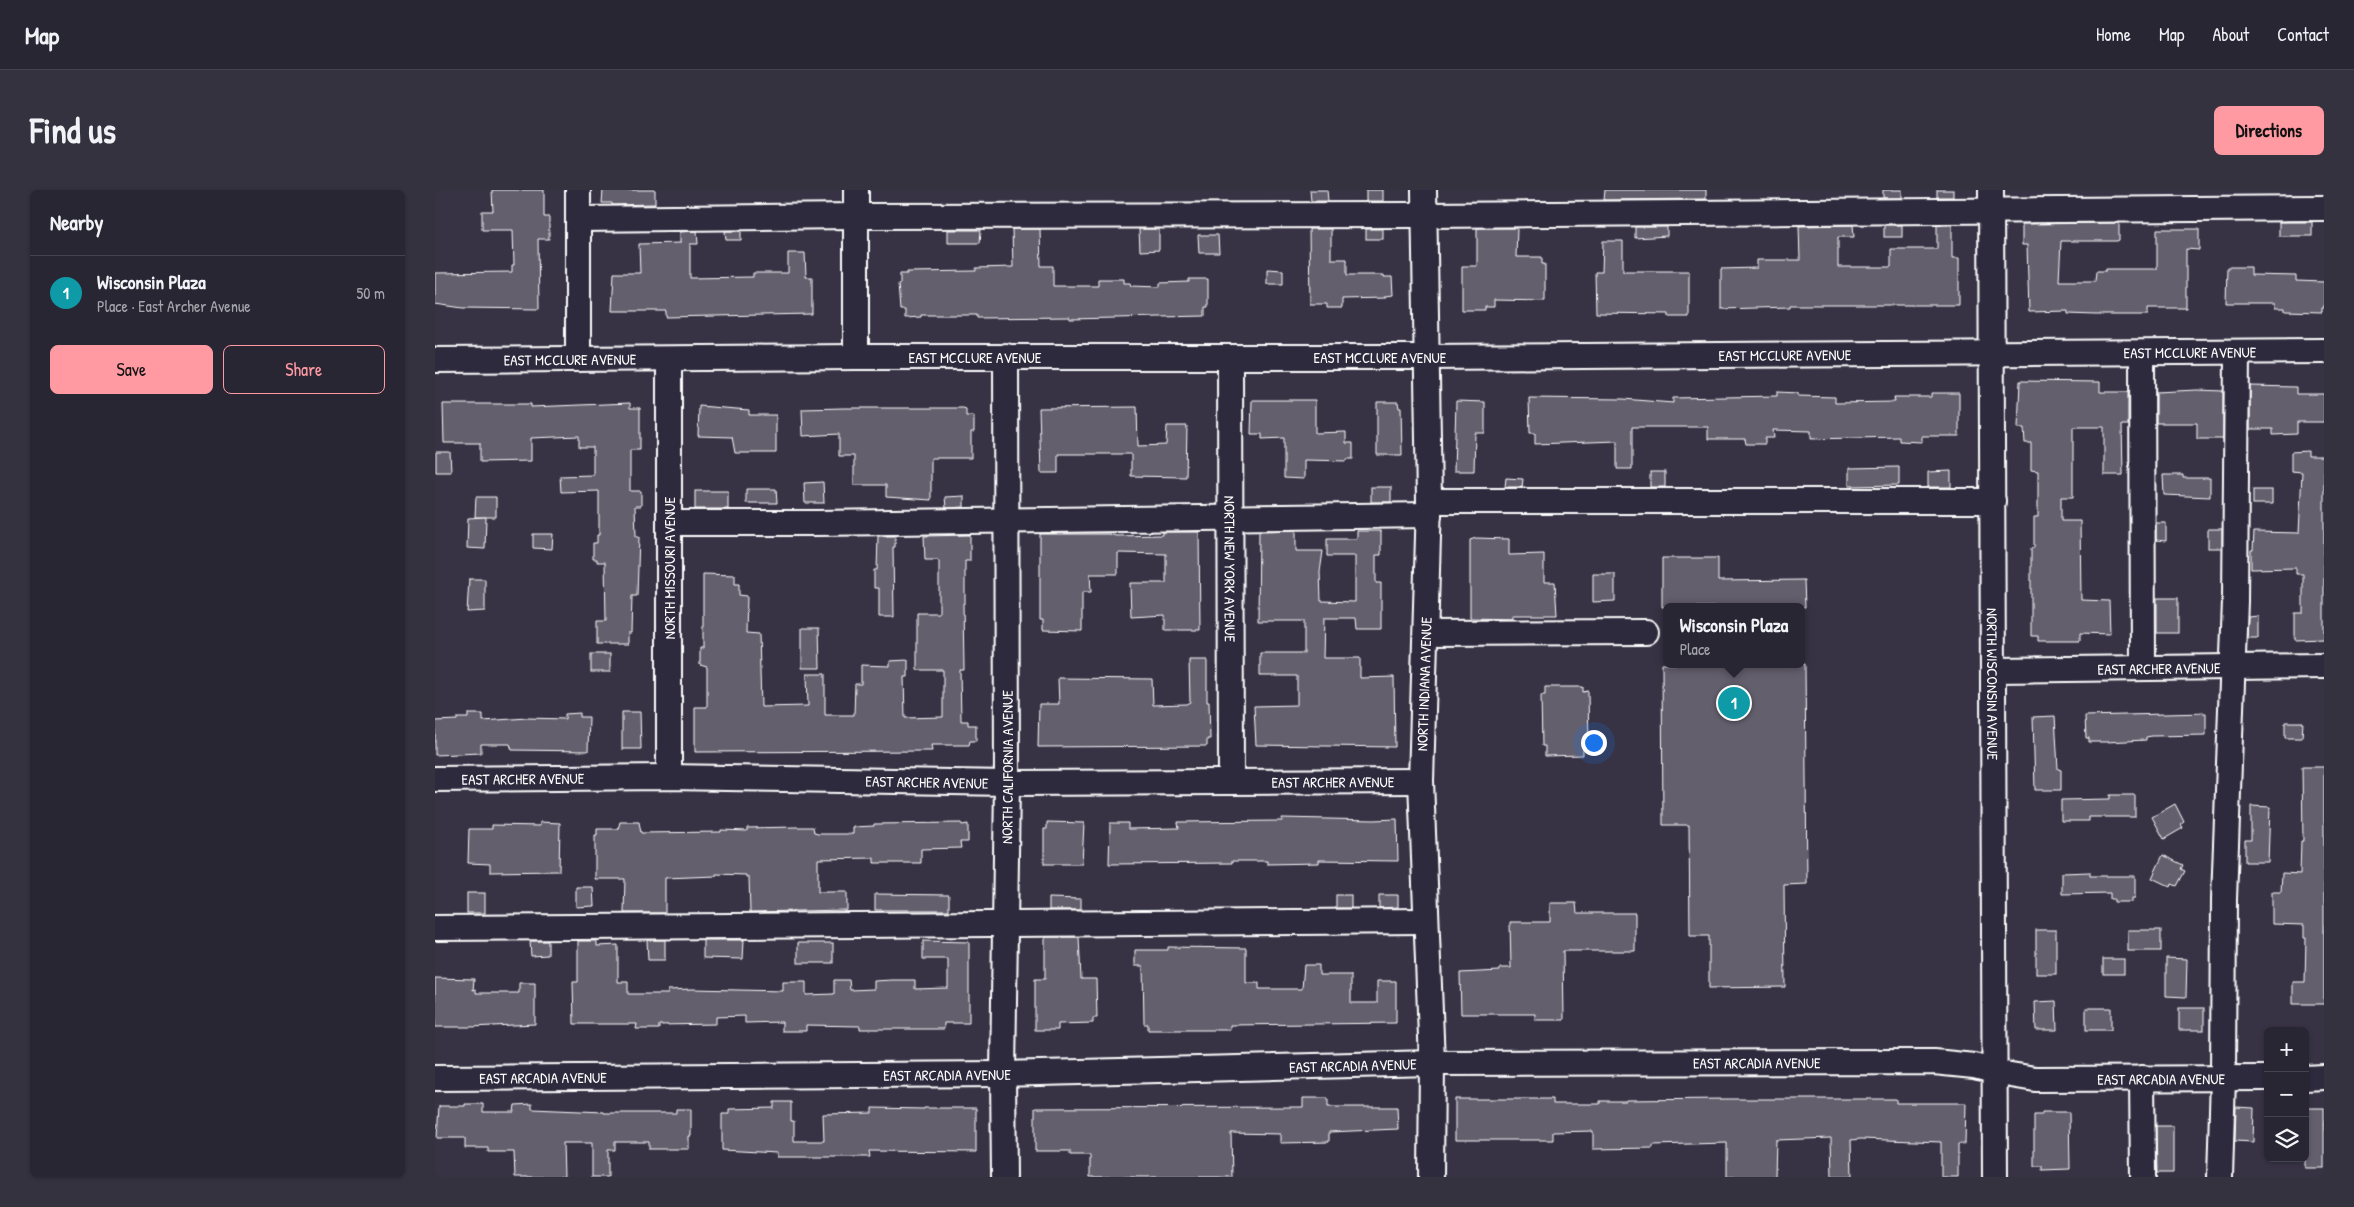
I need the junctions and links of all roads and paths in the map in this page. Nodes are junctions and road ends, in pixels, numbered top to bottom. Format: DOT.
graph roads {
  1 [pos="578,190"];
  2 [pos="856,190"];
  3 [pos="1424,190"];
  4 [pos="1991,200"];
  5 [pos="2324,208"];
  6 [pos="1424,214"];
  7 [pos="856,216"];
  8 [pos="578,219"];
  9 [pos="2324,351"];
  10 [pos="1992,352"];
  11 [pos="2237,352"];
  12 [pos="2142,353"];
  13 [pos="1006,356"];
  14 [pos="856,357"];
  15 [pos="1230,357"];
  16 [pos="1426,357"];
  17 [pos="578,359"];
  18 [pos="669,359"];
  19 [pos="435,360"];
  20 [pos="1993,501"];
  21 [pos="1429,508"];
  22 [pos="1231,519"];
  23 [pos="1006,520"];
  24 [pos="669,522"];
  25 [pos="1646,632"];
  26 [pos="1426,633"];
  27 [pos="2324,666"];
  28 [pos="2232,667"];
  29 [pos="2143,668"];
  30 [pos="1994,670"];
  31 [pos="669,777"];
  32 [pos="435,779"];
  33 [pos="1421,781"];
  34 [pos="1231,782"];
  35 [pos="1007,783"];
  36 [pos="1425,921"];
  37 [pos="1005,924"];
  38 [pos="435,928"];
  39 [pos="1431,1063"];
  40 [pos="1995,1072"];
  41 [pos="1003,1074"];
  42 [pos="435,1078"];
  43 [pos="2142,1078"];
  44 [pos="2223,1078"];
  45 [pos="2264,1078"];
  46 [pos="2309,1078"];
  47 [pos="2324,1078"];
  48 [pos="1004,1177"];
  49 [pos="1431,1177"];
  50 [pos="1995,1177"];
  51 [pos="2143,1177"];
  52 [pos="2220,1177"];
  1 -- 8 [label="street"];
  2 -- 7 [label="street"];
  3 -- 6 [label="street, NORTH INDIANA AVENUE"];
  4 -- 5 [label="street"];
  4 -- 6 [label="street"];
  4 -- 10 [label="street, NORTH WISCONSIN AVENUE"];
  6 -- 7 [label="street"];
  6 -- 16 [label="street, NORTH INDIANA AVENUE"];
  7 -- 8 [label="street"];
  7 -- 14 [label="street"];
  8 -- 17 [label="street"];
  9 -- 11 [label="street, EAST MCCLURE AVENUE"];
  10 -- 12 [label="street, EAST MCCLURE AVENUE"];
  10 -- 16 [label="street, EAST MCCLURE AVENUE"];
  10 -- 20 [label="street, NORTH WISCONSIN AVENUE"];
  11 -- 12 [label="street, EAST MCCLURE AVENUE"];
  11 -- 28 [label="street"];
  12 -- 29 [label="street"];
  13 -- 14 [label="street, EAST MCCLURE AVENUE"];
  13 -- 15 [label="street, EAST MCCLURE AVENUE"];
  13 -- 23 [label="street, NORTH CALIFORNIA AVENUE"];
  14 -- 18 [label="street, EAST MCCLURE AVENUE"];
  15 -- 16 [label="street, EAST MCCLURE AVENUE"];
  15 -- 22 [label="street, NORTH NEW YORK AVENUE"];
  16 -- 21 [label="street, NORTH INDIANA AVENUE"];
  17 -- 18 [label="street, EAST MCCLURE AVENUE"];
  17 -- 19 [label="street, EAST MCCLURE AVENUE"];
  18 -- 24 [label="street, NORTH MISSOURI AVENUE"];
  20 -- 21 [label="street"];
  20 -- 30 [label="street, NORTH WISCONSIN AVENUE"];
  21 -- 22 [label="street"];
  21 -- 26 [label="street, NORTH INDIANA AVENUE"];
  22 -- 23 [label="street"];
  22 -- 34 [label="street, NORTH NEW YORK AVENUE"];
  23 -- 24 [label="street"];
  23 -- 35 [label="street, NORTH CALIFORNIA AVENUE"];
  24 -- 31 [label="street, NORTH MISSOURI AVENUE"];
  25 -- 26 [label="street"];
  26 -- 33 [label="street, NORTH INDIANA AVENUE"];
  27 -- 28 [label="street, EAST ARCHER AVENUE"];
  28 -- 29 [label="street, EAST ARCHER AVENUE"];
  28 -- 44 [label="street"];
  29 -- 30 [label="street, EAST ARCHER AVENUE"];
  30 -- 40 [label="street, NORTH WISCONSIN AVENUE"];
  31 -- 32 [label="street, EAST ARCHER AVENUE"];
  31 -- 35 [label="street, EAST ARCHER AVENUE"];
  33 -- 34 [label="street, EAST ARCHER AVENUE"];
  33 -- 36 [label="street, NORTH INDIANA AVENUE"];
  34 -- 35 [label="street, EAST ARCHER AVENUE"];
  35 -- 37 [label="street, NORTH CALIFORNIA AVENUE"];
  36 -- 37 [label="street"];
  36 -- 39 [label="street, NORTH INDIANA AVENUE"];
  37 -- 38 [label="street"];
  37 -- 41 [label="street, NORTH CALIFORNIA AVENUE"];
  39 -- 40 [label="street, EAST ARCADIA AVENUE"];
  39 -- 41 [label="street, EAST ARCADIA AVENUE"];
  39 -- 49 [label="street, NORTH INDIANA AVENUE"];
  40 -- 43 [label="street, EAST ARCADIA AVENUE"];
  40 -- 50 [label="street, NORTH WISCONSIN AVENUE"];
  41 -- 42 [label="street, EAST ARCADIA AVENUE"];
  41 -- 48 [label="street, NORTH CALIFORNIA AVENUE"];
  43 -- 44 [label="street, EAST ARCADIA AVENUE"];
  43 -- 51 [label="street"];
  44 -- 45 [label="street, EAST ARCADIA AVENUE"];
  44 -- 52 [label="street"];
  46 -- 47 [label="street"];
}
